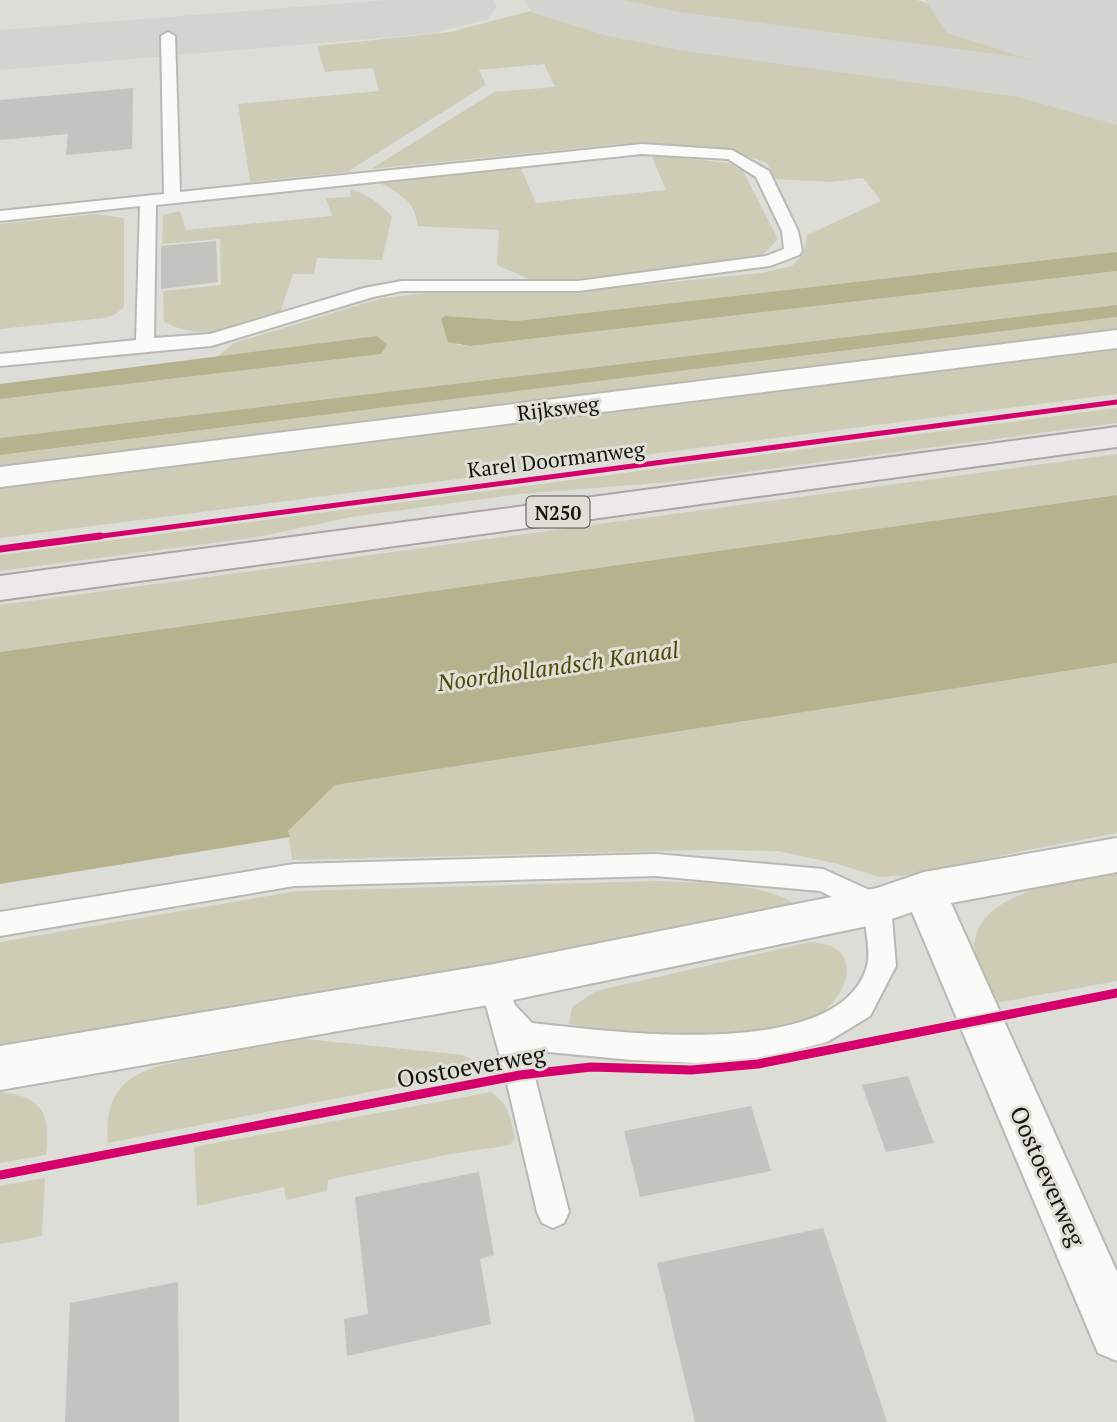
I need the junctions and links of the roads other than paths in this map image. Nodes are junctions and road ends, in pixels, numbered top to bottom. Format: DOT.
graph roads {
  1 [pos="168,36"];
  2 [pos="172,198"];
  3 [pos="148,201"];
  4 [pos="0,216"];
  5 [pos="1117,339"];
  6 [pos="145,344"];
  7 [pos="0,360"];
  8 [pos="1117,437"];
  9 [pos="0,477"];
  10 [pos="0,588"];
  11 [pos="1117,855"];
  12 [pos="924,890"];
  13 [pos="877,906"];
  14 [pos="0,924"];
  15 [pos="497,997"];
  16 [pos="0,1068"];
  17 [pos="553,1212"];
  18 [pos="1117,1334"];
  1 -- 2 [label="lane"];
  2 -- 3 [label="lane"];
  2 -- 6 [label="lane"];
  3 -- 4 [label="lane"];
  3 -- 6 [label="lane"];
  5 -- 9 [label="street, Rijksweg"];
  6 -- 7 [label="lane"];
  8 -- 10 [label="main road, N250"];
  11 -- 12 [label="street"];
  12 -- 13 [label="street"];
  12 -- 18 [label="street, Oostoeverweg"];
  13 -- 14 [label="lane"];
  13 -- 15 [label="street"];
  13 -- 15 [label="lane"];
  15 -- 16 [label="street"];
  15 -- 17 [label="lane"];
}
